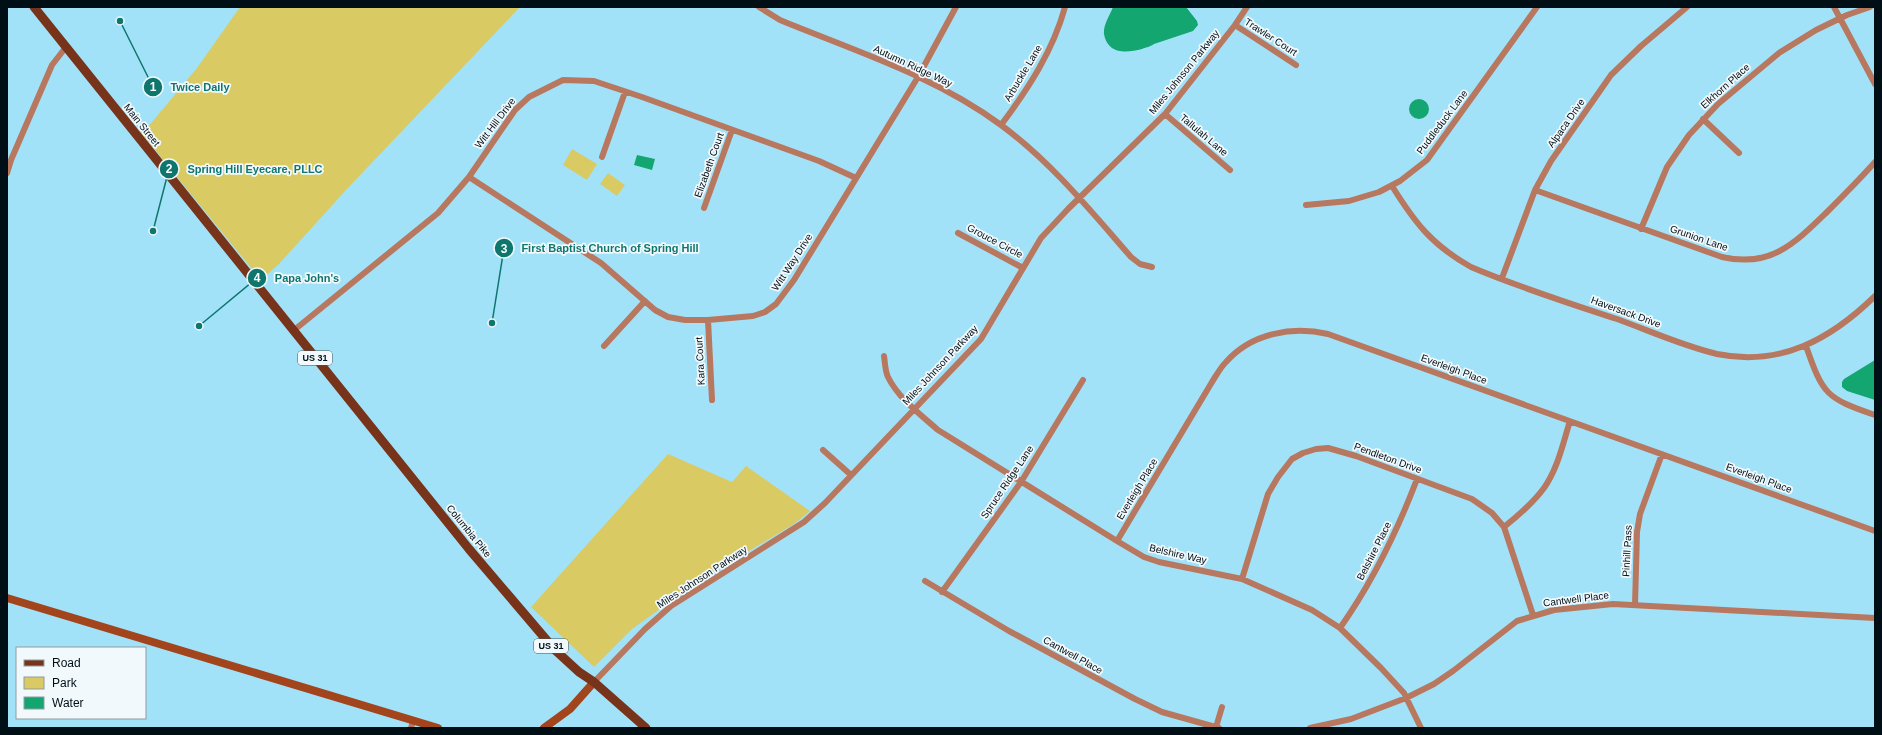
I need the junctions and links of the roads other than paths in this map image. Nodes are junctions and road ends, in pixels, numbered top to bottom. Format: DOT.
graph roads {
  1 [pos="34,7"];
  2 [pos="760,7"];
  3 [pos="956,7"];
  4 [pos="1065,7"];
  5 [pos="1246,7"];
  6 [pos="1537,7"];
  7 [pos="1687,7"];
  8 [pos="1834,7"];
  9 [pos="1870,7"];
  10 [pos="1840,18"];
  11 [pos="1235,25"];
  12 [pos="66,47"];
  13 [pos="1296,65"];
  14 [pos="918,77"];
  15 [pos="1875,84"];
  16 [pos="625,92"];
  17 [pos="1164,114"];
  18 [pos="1703,119"];
  19 [pos="1001,125"];
  20 [pos="732,130"];
  21 [pos="1739,153"];
  22 [pos="602,157"];
  23 [pos="1875,162"];
  24 [pos="1230,170"];
  25 [pos="7,173"];
  26 [pos="469,177"];
  27 [pos="856,178"];
  28 [pos="1392,186"];
  29 [pos="1535,190"];
  30 [pos="1080,198"];
  31 [pos="1306,205"];
  32 [pos="704,208"];
  33 [pos="1641,228"];
  34 [pos="958,233"];
  35 [pos="1152,267"];
  36 [pos="1023,268"];
  37 [pos="1502,278"];
  38 [pos="1875,296"];
  39 [pos="645,301"];
  40 [pos="708,320"];
  41 [pos="293,331"];
  42 [pos="604,346"];
  43 [pos="1806,346"];
  44 [pos="884,356"];
  45 [pos="1083,380"];
  46 [pos="712,400"];
  47 [pos="913,408"];
  48 [pos="1875,415"];
  49 [pos="1570,421"];
  50 [pos="823,450"];
  51 [pos="1662,454"];
  52 [pos="851,475"];
  53 [pos="1417,479"];
  54 [pos="1021,482"];
  55 [pos="1504,527"];
  56 [pos="1875,531"];
  57 [pos="1117,541"];
  58 [pos="1242,579"];
  59 [pos="925,581"];
  60 [pos="942,592"];
  61 [pos="7,598"];
  62 [pos="1635,605"];
  63 [pos="1532,615"];
  64 [pos="1875,618"];
  65 [pos="1340,628"];
  66 [pos="594,682"];
  67 [pos="1406,698"];
  68 [pos="1222,707"];
  69 [pos="412,725"];
  70 [pos="438,728"];
  71 [pos="544,728"];
  72 [pos="646,728"];
  73 [pos="1217,728"];
  74 [pos="1310,728"];
  75 [pos="1422,728"];
  1 -- 12 [label="main road, Main Street / US 31"];
  2 -- 14 [label="street, Autumn Ridge Way"];
  3 -- 14 [label="street, Witt Way Drive"];
  4 -- 19 [label="street, Arbuckle Lane"];
  5 -- 11 [label="street, Miles Johnson Parkway"];
  6 -- 28 [label="street, Puddleduck Lane"];
  7 -- 29 [label="street, Alpaca Drive"];
  8 -- 10 [label="street"];
  9 -- 10 [label="street, Elkhorn Place"];
  10 -- 15 [label="street"];
  10 -- 18 [label="street, Elkhorn Place"];
  11 -- 13 [label="street, Trawler Court"];
  11 -- 17 [label="street, Miles Johnson Parkway"];
  12 -- 25 [label="street"];
  12 -- 41 [label="main road, Main Street / US 31"];
  14 -- 19 [label="street, Autumn Ridge Way"];
  14 -- 27 [label="street, Witt Way Drive"];
  16 -- 20 [label="street, Witt Hill Drive"];
  16 -- 22 [label="street"];
  16 -- 26 [label="street, Witt Hill Drive"];
  17 -- 24 [label="street, Tallulah Lane"];
  17 -- 30 [label="street, Miles Johnson Parkway"];
  18 -- 21 [label="street"];
  18 -- 33 [label="street, Elkhorn Place"];
  19 -- 30 [label="street, Autumn Ridge Way"];
  20 -- 27 [label="street, Witt Hill Drive"];
  20 -- 32 [label="street, Elizabeth Court"];
  23 -- 33 [label="street, Grunion Lane"];
  26 -- 39 [label="street, Witt Way Drive"];
  26 -- 41 [label="street, Witt Hill Drive"];
  27 -- 40 [label="street, Witt Way Drive"];
  28 -- 31 [label="street, Puddleduck Lane"];
  28 -- 37 [label="street, Haversack Drive"];
  29 -- 33 [label="street, Grunion Lane"];
  29 -- 37 [label="street, Alpaca Drive"];
  30 -- 35 [label="street, Autumn Ridge Way"];
  30 -- 36 [label="street, Miles Johnson Parkway"];
  34 -- 36 [label="street, Grouce Circle"];
  36 -- 47 [label="street, Miles Johnson Parkway"];
  37 -- 43 [label="street, Haversack Drive"];
  38 -- 43 [label="street, Haversack Drive"];
  39 -- 40 [label="street, Witt Way Drive"];
  39 -- 42 [label="street"];
  40 -- 46 [label="street, Kara Court"];
  41 -- 66 [label="main road, Columbia Pike / US 31"];
  43 -- 48 [label="street"];
  44 -- 47 [label="street, Belshire Way"];
  45 -- 54 [label="street, Spruce Ridge Lane"];
  47 -- 52 [label="street, Miles Johnson Parkway"];
  47 -- 54 [label="street, Belshire Way"];
  49 -- 51 [label="street, Everleigh Place"];
  49 -- 55 [label="street"];
  49 -- 57 [label="street, Everleigh Place"];
  50 -- 52 [label="street"];
  51 -- 56 [label="street, Everleigh Place"];
  51 -- 62 [label="street, Pinhill Pass"];
  52 -- 66 [label="street, Miles Johnson Parkway"];
  53 -- 55 [label="street, Pendleton Drive"];
  53 -- 58 [label="street, Pendleton Drive"];
  53 -- 65 [label="street, Belshire Place"];
  54 -- 57 [label="street, Belshire Way"];
  54 -- 60 [label="street, Spruce Ridge Lane"];
  55 -- 63 [label="street, Pendleton Drive"];
  57 -- 58 [label="street, Belshire Way"];
  58 -- 65 [label="street, Belshire Way"];
  59 -- 60 [label="street, Cantwell Place"];
  60 -- 73 [label="street, Cantwell Place"];
  61 -- 69 [label="main road"];
  62 -- 63 [label="street, Cantwell Place"];
  62 -- 64 [label="street, Cantwell Place"];
  63 -- 67 [label="street, Cantwell Place"];
  65 -- 67 [label="street, Belshire Way"];
  66 -- 71 [label="main road"];
  66 -- 72 [label="main road, Columbia Pike / US 31"];
  67 -- 74 [label="street, Cantwell Place"];
  67 -- 75 [label="street, Belshire Way"];
  68 -- 73 [label="street"];
  69 -- 70 [label="main road"];
}
